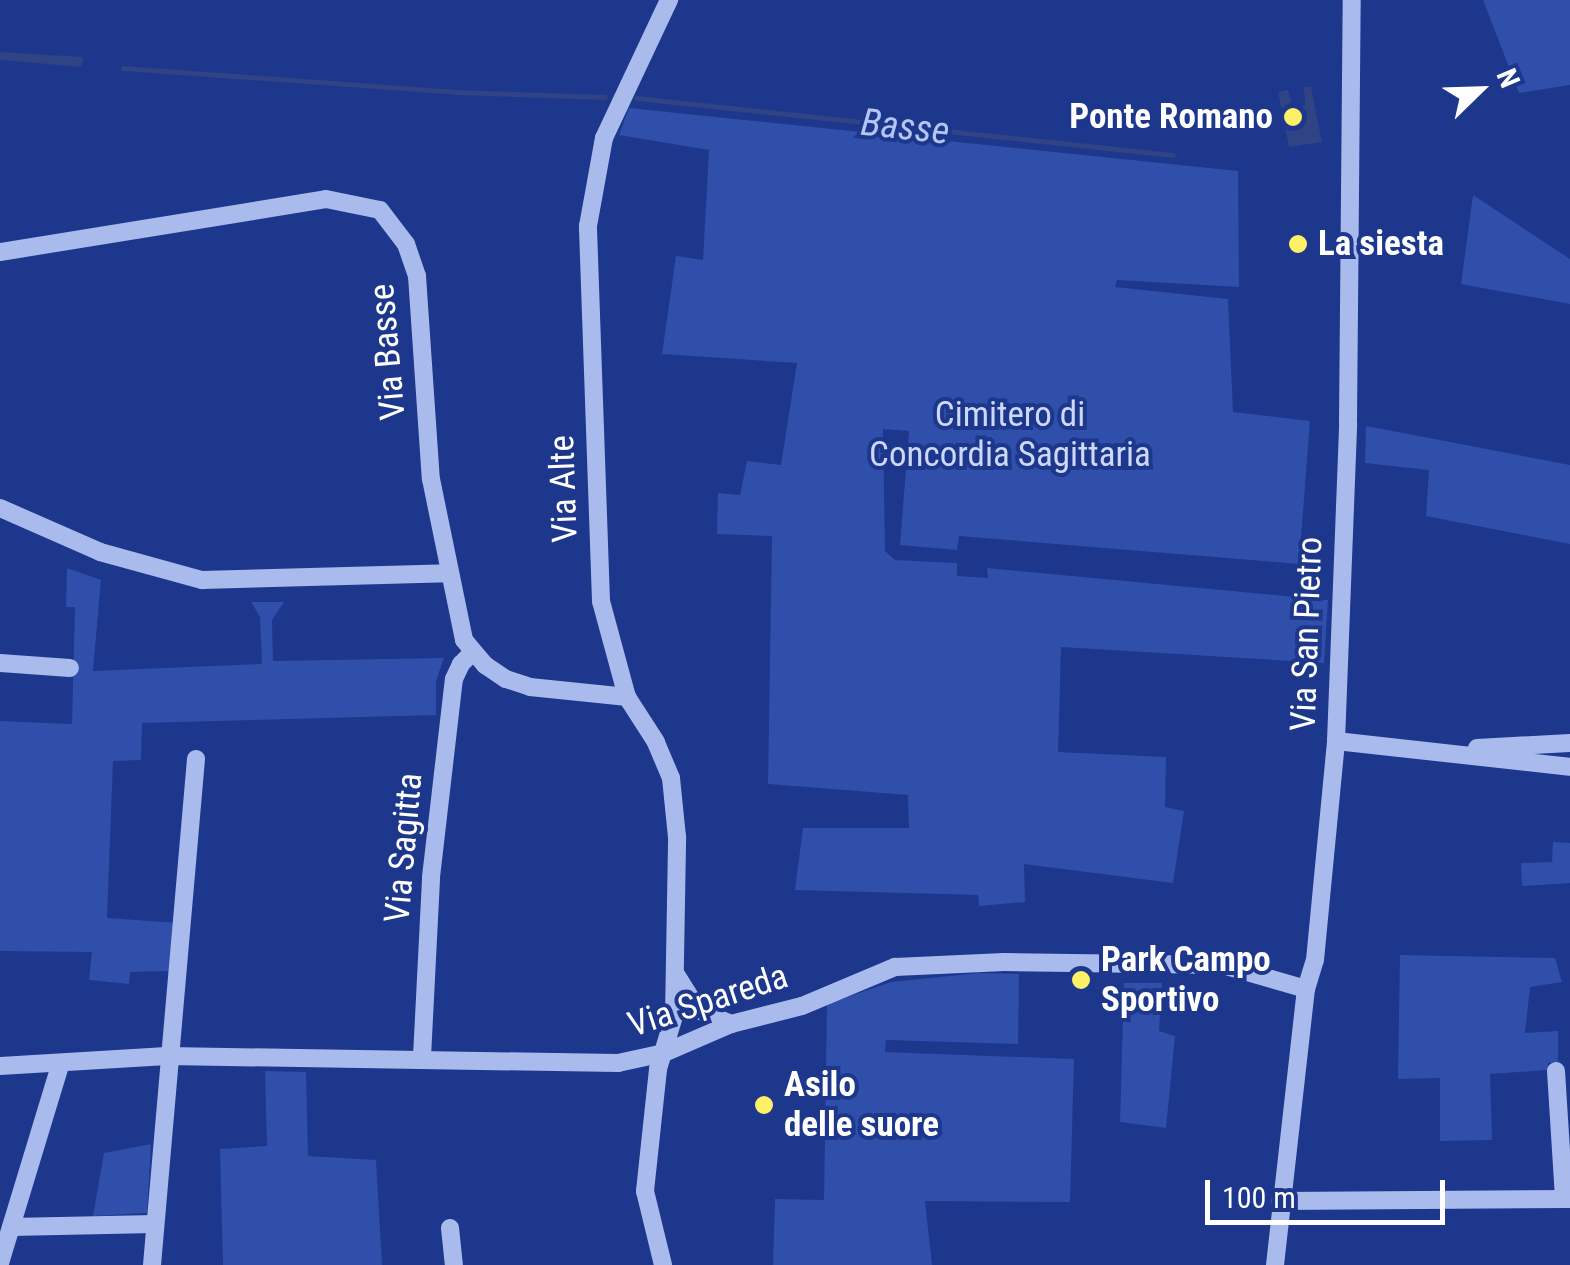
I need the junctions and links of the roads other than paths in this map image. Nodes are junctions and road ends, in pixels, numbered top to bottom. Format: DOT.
graph roads {
  1 [pos="669,0"];
  2 [pos="1352,0"];
  3 [pos="0,252"];
  4 [pos="0,508"];
  5 [pos="448,573"];
  6 [pos="474,652"];
  7 [pos="0,663"];
  8 [pos="70,668"];
  9 [pos="627,697"];
  10 [pos="1336,741"];
  11 [pos="1570,743"];
  12 [pos="1442,750"];
  13 [pos="196,759"];
  14 [pos="1570,767"];
  15 [pos="677,976"];
  16 [pos="1306,990"];
  17 [pos="732,1024"];
  18 [pos="664,1053"];
  19 [pos="167,1056"];
  20 [pos="422,1057"];
  21 [pos="0,1066"];
  22 [pos="60,1066"];
  23 [pos="1556,1072"];
  24 [pos="1567,1199"];
  25 [pos="1280,1200"];
  26 [pos="155,1224"];
  27 [pos="11,1227"];
  28 [pos="450,1228"];
  29 [pos="0,1263"];
  30 [pos="152,1265"];
  31 [pos="454,1265"];
  32 [pos="663,1265"];
  33 [pos="1275,1265"];
  1 -- 9 [label="street, Via Alte"];
  2 -- 10 [label="street, Via San Pietro"];
  3 -- 5 [label="street, Via Basse"];
  4 -- 5 [label="street"];
  5 -- 6 [label="street, Via Basse"];
  6 -- 9 [label="street"];
  6 -- 20 [label="street, Via Sagitta"];
  7 -- 8 [label="street"];
  9 -- 15 [label="street, Via Alte"];
  10 -- 12 [label="street"];
  10 -- 16 [label="street, Via San Pietro"];
  11 -- 12 [label="street"];
  12 -- 14 [label="street"];
  13 -- 19 [label="street"];
  15 -- 17 [label="street"];
  15 -- 18 [label="street, Via Alte"];
  16 -- 17 [label="street, Via Spareda"];
  16 -- 25 [label="street, Via San Pietro"];
  17 -- 18 [label="street, Via Spareda"];
  18 -- 20 [label="street, Via Spareda"];
  18 -- 32 [label="street, Via Alte"];
  19 -- 20 [label="street, Via Spareda"];
  19 -- 22 [label="street, Via Spareda"];
  19 -- 26 [label="street"];
  21 -- 22 [label="street, Via Spareda"];
  22 -- 27 [label="street"];
  23 -- 24 [label="street"];
  24 -- 25 [label="street"];
  25 -- 33 [label="street, Via San Pietro"];
  26 -- 27 [label="street"];
  26 -- 30 [label="street"];
  27 -- 29 [label="street"];
  28 -- 31 [label="street"];
}
